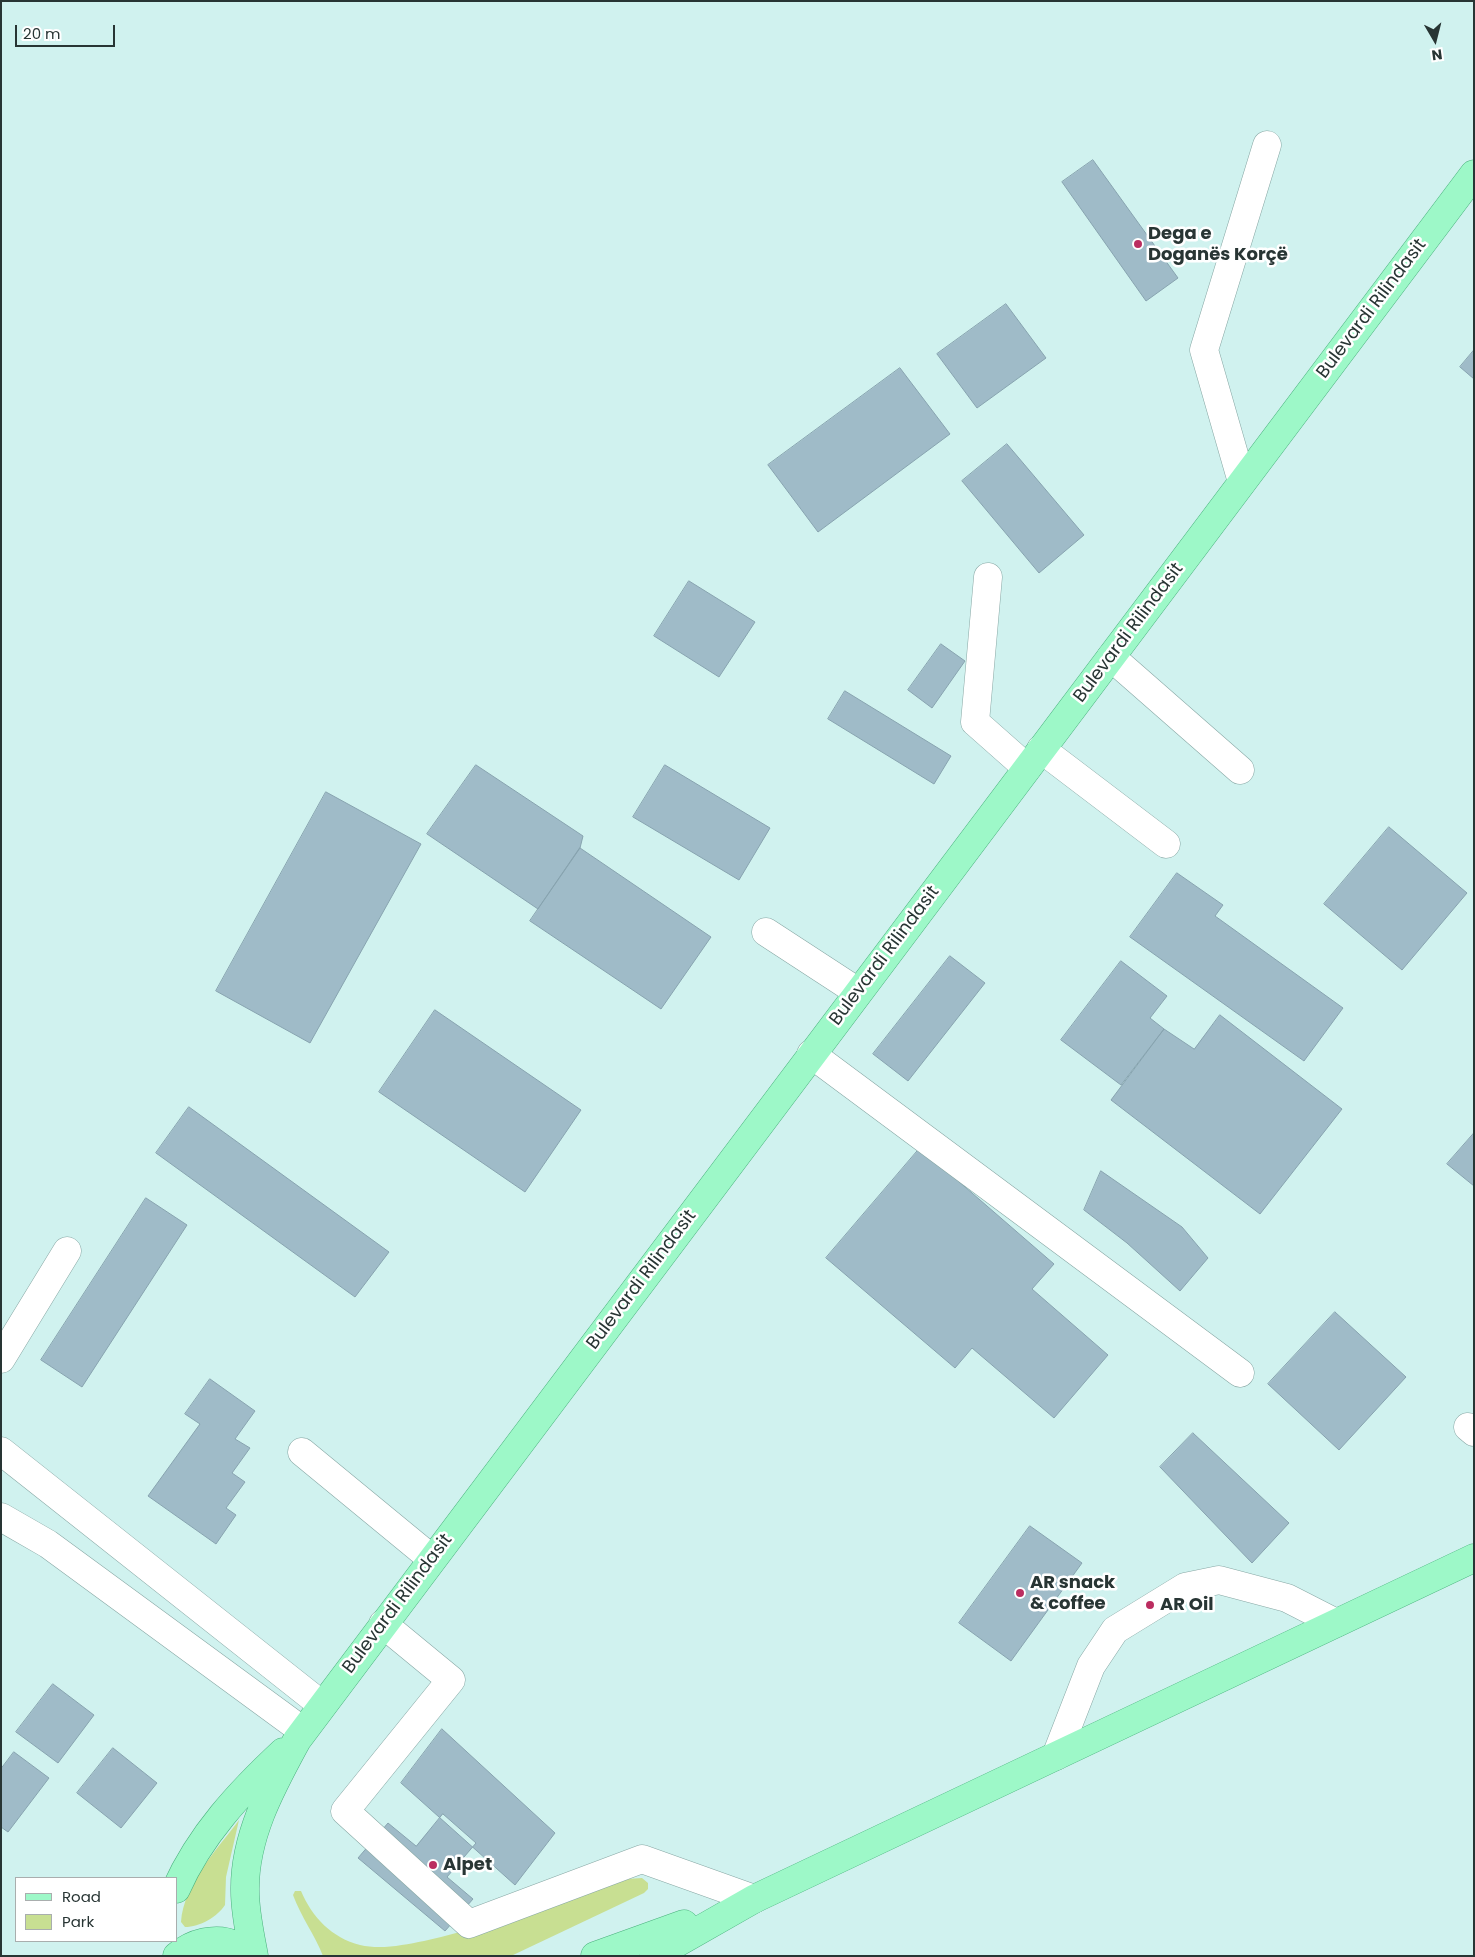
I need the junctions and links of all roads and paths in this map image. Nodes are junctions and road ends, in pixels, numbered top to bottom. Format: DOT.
graph roads {
  1 [pos="1267,145"];
  2 [pos="1474,174"];
  3 [pos="1242,482"];
  4 [pos="988,577"];
  5 [pos="1111,657"];
  6 [pos="1034,758"];
  7 [pos="1240,770"];
  8 [pos="1166,844"];
  9 [pos="766,932"];
  10 [pos="858,992"];
  11 [pos="811,1054"];
  12 [pos="67,1251"];
  13 [pos="1,1359"];
  14 [pos="1240,1373"];
  15 [pos="1,1451"];
  16 [pos="302,1452"];
  17 [pos="1,1517"];
  18 [pos="432,1558"];
  19 [pos="1474,1558"];
  20 [pos="1336,1623"];
  21 [pos="383,1624"];
  22 [pos="322,1705"];
  23 [pos="300,1735"];
  24 [pos="1056,1756"];
  25 [pos="178,1886"];
  26 [pos="754,1899"];
  27 [pos="247,1914"];
  28 [pos="166,1952"];
  29 [pos="247,1956"];
  30 [pos="254,1956"];
  31 [pos="273,1956"];
  32 [pos="595,1956"];
  33 [pos="654,1956"];
  1 -- 3 [label="street"];
  2 -- 3 [label="main road, Bulevardi Rilindasit"];
  3 -- 5 [label="main road, Bulevardi Rilindasit"];
  4 -- 6 [label="street"];
  5 -- 6 [label="main road, Bulevardi Rilindasit"];
  5 -- 7 [label="street"];
  6 -- 8 [label="street"];
  6 -- 10 [label="main road, Bulevardi Rilindasit"];
  9 -- 10 [label="street"];
  10 -- 11 [label="main road, Bulevardi Rilindasit"];
  11 -- 14 [label="street"];
  11 -- 18 [label="main road, Bulevardi Rilindasit"];
  12 -- 13 [label="street"];
  15 -- 22 [label="street"];
  16 -- 18 [label="street"];
  17 -- 23 [label="street"];
  18 -- 21 [label="main road, Bulevardi Rilindasit"];
  19 -- 20 [label="main road"];
  20 -- 24 [label="main road"];
  20 -- 24 [label="street"];
  21 -- 22 [label="main road, Bulevardi Rilindasit"];
  21 -- 26 [label="street"];
  22 -- 23 [label="main road, Bulevardi Rilindasit"];
  23 -- 25 [label="main road"];
  23 -- 27 [label="main road"];
  24 -- 26 [label="main road"];
  26 -- 32 [label="main road"];
  26 -- 33 [label="main road"];
  27 -- 30 [label="main road"];
  27 -- 31 [label="main road"];
  28 -- 29 [label="main road"];
}
